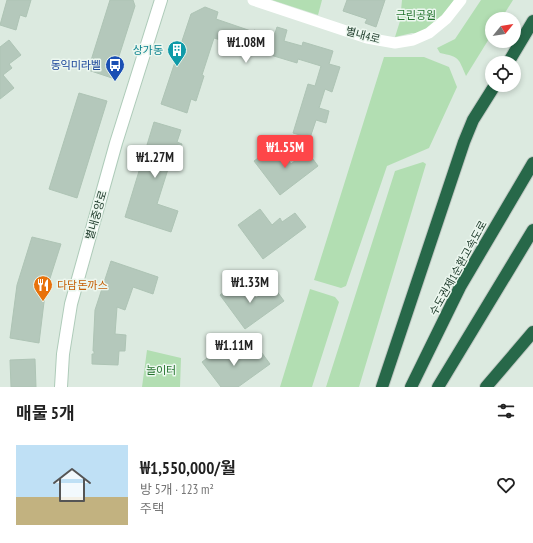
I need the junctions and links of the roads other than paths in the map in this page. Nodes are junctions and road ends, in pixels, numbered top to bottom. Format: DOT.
graph roads {
  1 [pos="161,0"];
  2 [pos="253,0"];
  3 [pos="461,0"];
  4 [pos="533,21"];
  5 [pos="512,56"];
  6 [pos="490,92"];
  7 [pos="533,163"];
  8 [pos="533,230"];
  9 [pos="533,332"];
  10 [pos="61,387"];
  11 [pos="382,387"];
  12 [pos="410,387"];
  13 [pos="438,387"];
  14 [pos="486,387"];
  1 -- 10 [label="street, 별내중앙로"];
  2 -- 3 [label="street, 별내4로"];
  4 -- 5 [label="highway"];
  6 -- 11 [label="highway"];
  7 -- 12 [label="highway, 수도권제1순환고속도로"];
  8 -- 13 [label="highway"];
  9 -- 14 [label="highway"];
}
